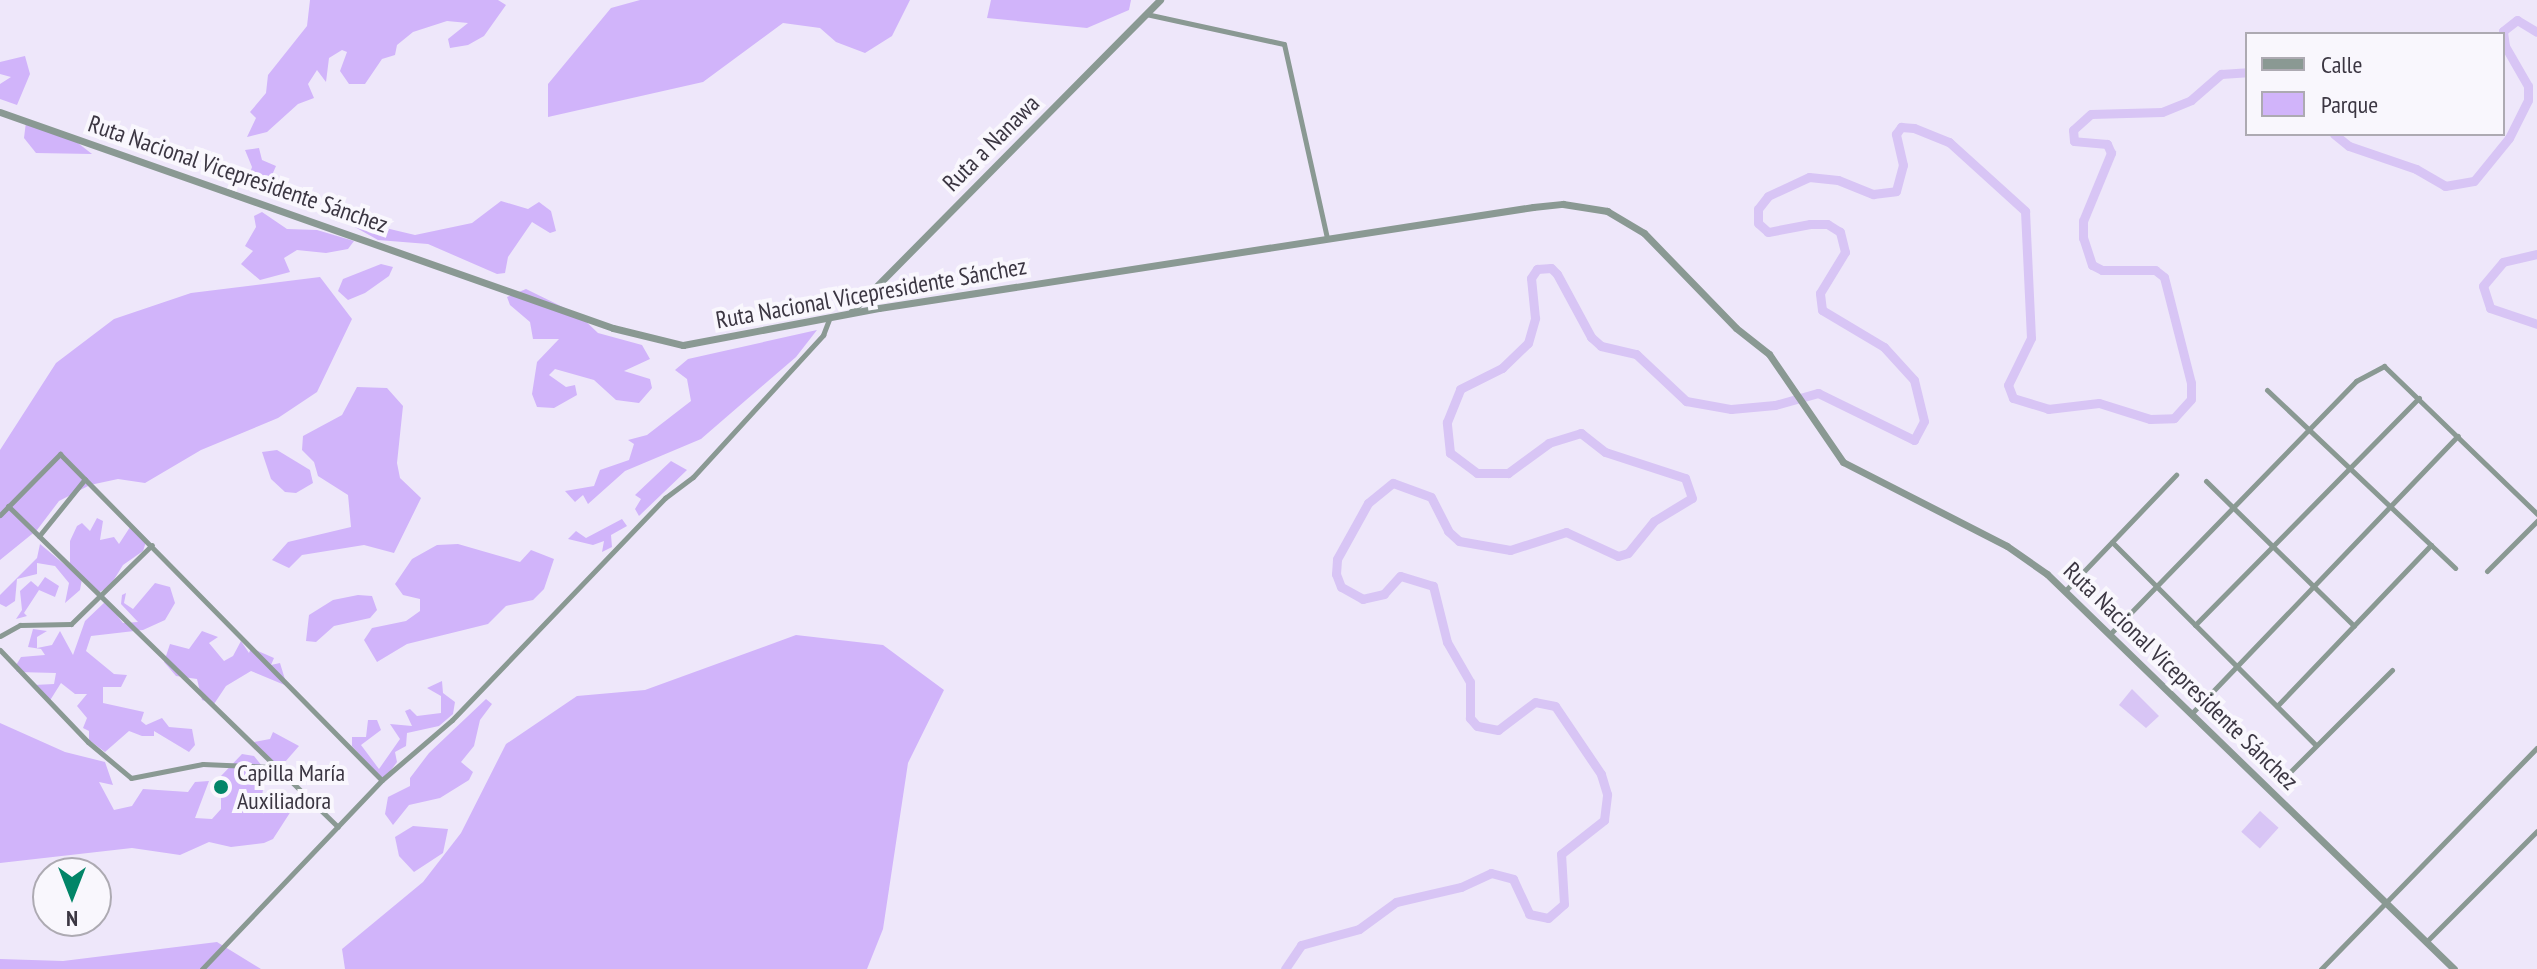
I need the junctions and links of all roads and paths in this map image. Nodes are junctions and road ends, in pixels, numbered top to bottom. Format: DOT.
graph roads {
  1 [pos="1160,0"];
  2 [pos="1146,14"];
  3 [pos="0,112"];
  4 [pos="1327,239"];
  5 [pos="871,294"];
  6 [pos="879,308"];
  7 [pos="850,313"];
  8 [pos="830,317"];
  9 [pos="2267,390"];
  10 [pos="2419,398"];
  11 [pos="2309,430"];
  12 [pos="2458,436"];
  13 [pos="2350,468"];
  14 [pos="2176,475"];
  15 [pos="85,479"];
  16 [pos="2206,481"];
  17 [pos="8,506"];
  18 [pos="2390,506"];
  19 [pos="2233,507"];
  20 [pos="2537,514"];
  21 [pos="0,515"];
  22 [pos="2537,521"];
  23 [pos="39,536"];
  24 [pos="2112,542"];
  25 [pos="152,545"];
  26 [pos="2431,545"];
  27 [pos="2273,546"];
  28 [pos="2455,568"];
  29 [pos="2487,571"];
  30 [pos="2156,586"];
  31 [pos="2313,586"];
  32 [pos="2065,591"];
  33 [pos="101,597"];
  34 [pos="2195,625"];
  35 [pos="2354,626"];
  36 [pos="2110,634"];
  37 [pos="0,636"];
  38 [pos="0,650"];
  39 [pos="2237,666"];
  40 [pos="2392,670"];
  41 [pos="2277,706"];
  42 [pos="2192,713"];
  43 [pos="2315,744"];
  44 [pos="2537,748"];
  45 [pos="274,767"];
  46 [pos="2286,776"];
  47 [pos="382,780"];
  48 [pos="338,827"];
  49 [pos="2537,831"];
  50 [pos="2386,903"];
  51 [pos="2426,942"];
  52 [pos="202,969"];
  53 [pos="2321,969"];
  54 [pos="2454,969"];
  1 -- 2 [label="street, Ruta a Nanawa"];
  2 -- 4 [label="street"];
  2 -- 5 [label="street, Ruta a Nanawa"];
  3 -- 8 [label="street, Ruta Nacional Vicepresidente Sánchez"];
  4 -- 6 [label="street, Ruta Nacional Vicepresidente Sánchez"];
  4 -- 32 [label="street, Ruta Nacional Vicepresidente Sánchez"];
  5 -- 6 [label="street"];
  5 -- 7 [label="street, Ruta a Nanawa"];
  6 -- 7 [label="street, Ruta Nacional Vicepresidente Sánchez"];
  7 -- 8 [label="street, Ruta Nacional Vicepresidente Sánchez"];
  8 -- 47 [label="street"];
  9 -- 11 [label="street"];
  10 -- 11 [label="street"];
  10 -- 12 [label="street"];
  10 -- 13 [label="street"];
  11 -- 13 [label="street"];
  11 -- 19 [label="street"];
  12 -- 18 [label="street"];
  12 -- 20 [label="street"];
  13 -- 18 [label="street"];
  13 -- 27 [label="street"];
  14 -- 24 [label="street"];
  15 -- 17 [label="street"];
  15 -- 23 [label="street"];
  15 -- 25 [label="street"];
  16 -- 19 [label="street"];
  17 -- 21 [label="street"];
  17 -- 23 [label="street"];
  18 -- 26 [label="street"];
  18 -- 31 [label="street"];
  19 -- 27 [label="street"];
  19 -- 30 [label="street"];
  22 -- 29 [label="street"];
  23 -- 33 [label="street"];
  24 -- 30 [label="street"];
  24 -- 32 [label="street"];
  25 -- 33 [label="street"];
  25 -- 47 [label="street"];
  26 -- 28 [label="street"];
  26 -- 35 [label="street"];
  27 -- 31 [label="street"];
  27 -- 34 [label="street"];
  30 -- 34 [label="street"];
  30 -- 36 [label="street"];
  31 -- 35 [label="street"];
  31 -- 39 [label="street"];
  32 -- 36 [label="street, Ruta Nacional Vicepresidente Sánchez"];
  33 -- 37 [label="street"];
  33 -- 45 [label="street"];
  34 -- 39 [label="street"];
  35 -- 41 [label="street"];
  36 -- 42 [label="street, Ruta Nacional Vicepresidente Sánchez"];
  38 -- 45 [label="street"];
  39 -- 41 [label="street"];
  39 -- 42 [label="street"];
  40 -- 43 [label="street"];
  41 -- 43 [label="street"];
  42 -- 50 [label="street, Ruta Nacional Vicepresidente Sánchez"];
  43 -- 46 [label="street"];
  44 -- 50 [label="street"];
  45 -- 48 [label="street"];
  47 -- 48 [label="street"];
  48 -- 52 [label="street"];
  49 -- 51 [label="street"];
  50 -- 51 [label="street, Ruta Nacional Vicepresidente Sánchez"];
  50 -- 53 [label="street"];
  51 -- 54 [label="street, Ruta Nacional Vicepresidente Sánchez"];
}
